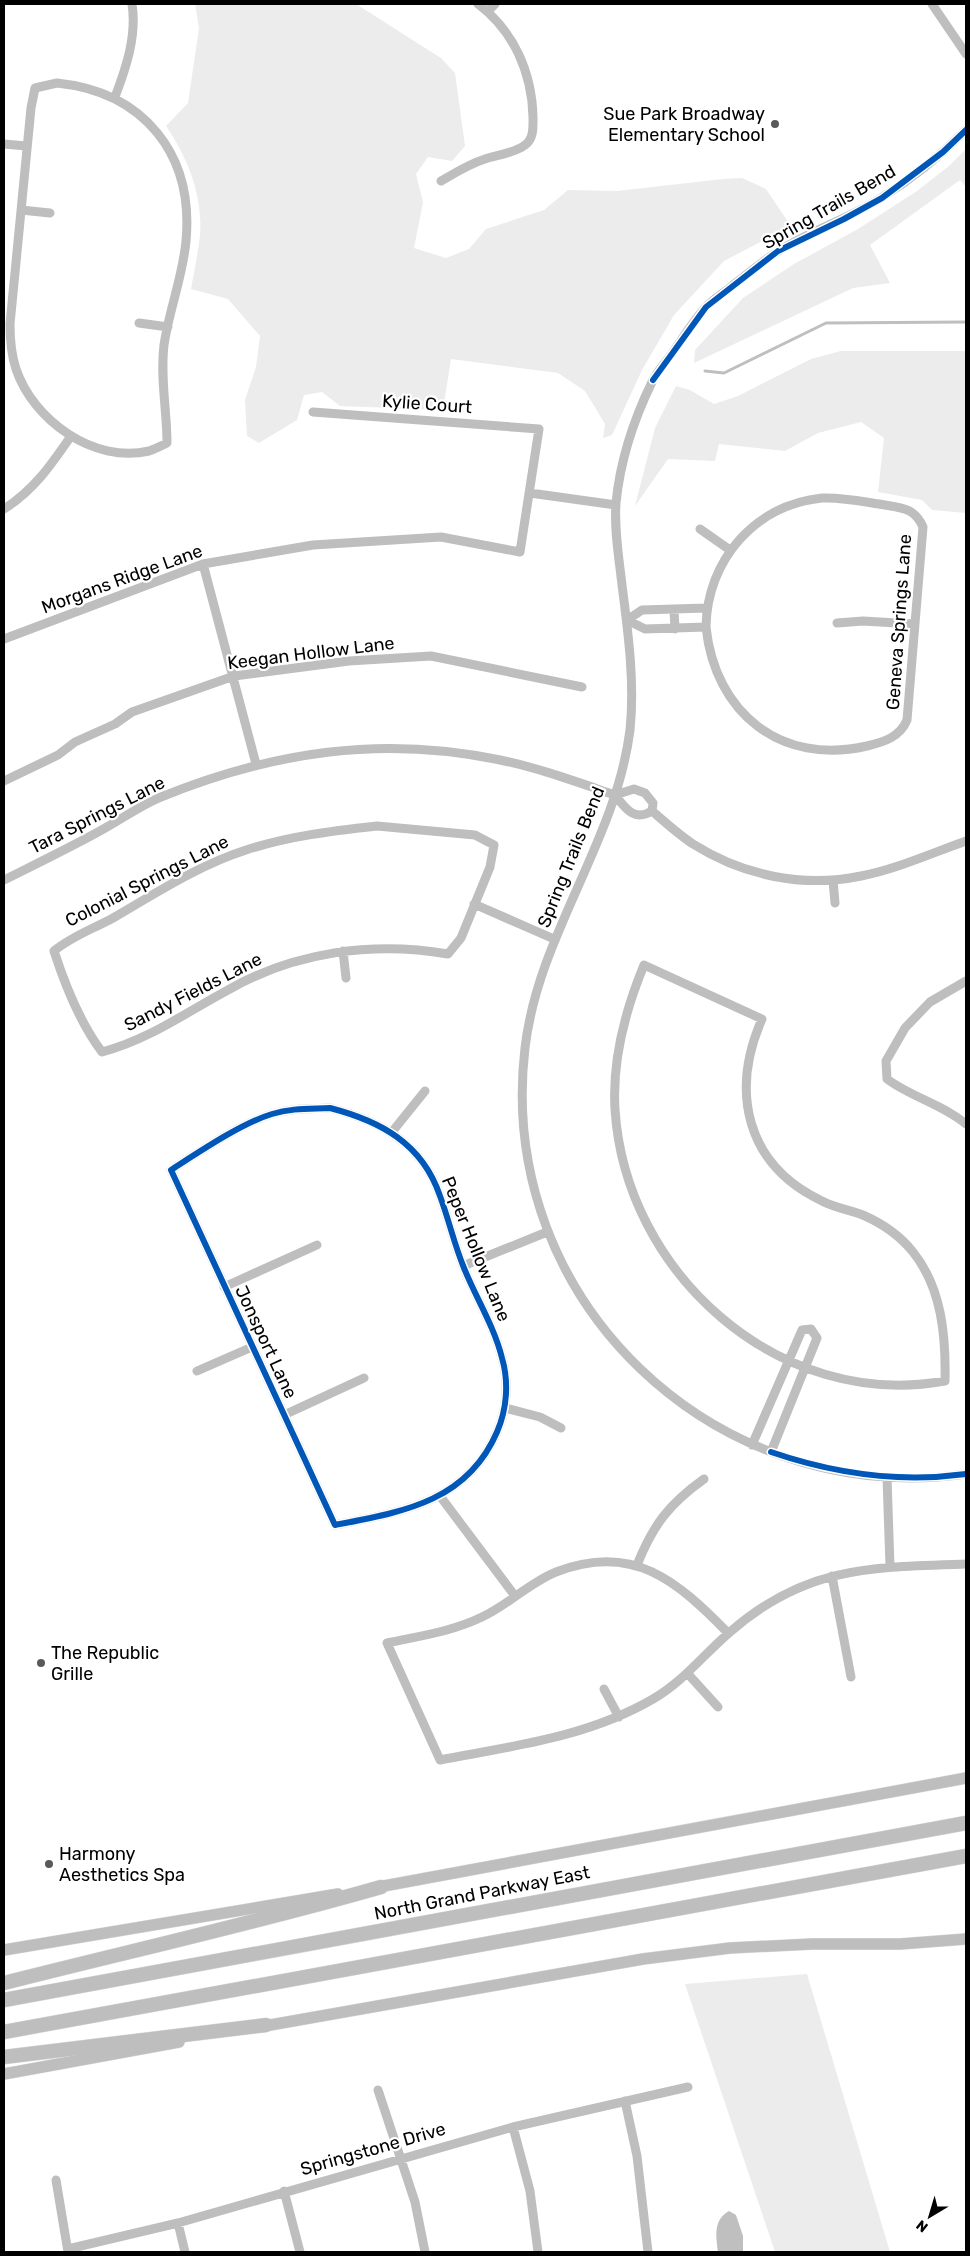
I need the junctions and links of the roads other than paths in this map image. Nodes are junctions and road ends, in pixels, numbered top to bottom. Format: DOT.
graph roads {
  1 [pos="132,4"];
  2 [pos="478,4"];
  3 [pos="495,4"];
  4 [pos="932,4"];
  5 [pos="488,11"];
  6 [pos="966,54"];
  7 [pos="115,97"];
  8 [pos="966,130"];
  9 [pos="4,144"];
  10 [pos="26,146"];
  11 [pos="441,181"];
  12 [pos="21,210"];
  13 [pos="50,213"];
  14 [pos="139,323"];
  15 [pos="168,327"];
  16 [pos="313,412"];
  17 [pos="70,436"];
  18 [pos="530,493"];
  19 [pos="616,505"];
  20 [pos="4,509"];
  21 [pos="700,529"];
  22 [pos="730,550"];
  23 [pos="203,564"];
  24 [pos="706,608"];
  25 [pos="674,610"];
  26 [pos="627,620"];
  27 [pos="837,623"];
  28 [pos="914,624"];
  29 [pos="706,627"];
  30 [pos="675,629"];
  31 [pos="4,639"];
  32 [pos="234,676"];
  33 [pos="582,687"];
  34 [pos="256,764"];
  35 [pos="4,781"];
  36 [pos="616,795"];
  37 [pos="652,811"];
  38 [pos="966,842"];
  39 [pos="4,880"];
  40 [pos="833,880"];
  41 [pos="835,903"];
  42 [pos="474,904"];
  43 [pos="554,940"];
  44 [pos="343,951"];
  45 [pos="346,978"];
  46 [pos="966,982"];
  47 [pos="102,1052"];
  48 [pos="425,1090"];
  49 [pos="966,1124"];
  50 [pos="392,1132"];
  51 [pos="172,1170"];
  52 [pos="547,1232"];
  53 [pos="316,1245"];
  54 [pos="463,1266"];
  55 [pos="224,1287"];
  56 [pos="252,1346"];
  57 [pos="788,1360"];
  58 [pos="806,1367"];
  59 [pos="197,1371"];
  60 [pos="364,1378"];
  61 [pos="505,1408"];
  62 [pos="284,1416"];
  63 [pos="561,1428"];
  64 [pos="752,1445"];
  65 [pos="771,1452"];
  66 [pos="966,1474"];
  67 [pos="887,1478"];
  68 [pos="704,1479"];
  69 [pos="440,1496"];
  70 [pos="335,1525"];
  71 [pos="966,1564"];
  72 [pos="637,1565"];
  73 [pos="890,1566"];
  74 [pos="832,1576"];
  75 [pos="515,1596"];
  76 [pos="728,1633"];
  77 [pos="688,1674"];
  78 [pos="851,1677"];
  79 [pos="604,1689"];
  80 [pos="718,1707"];
  81 [pos="619,1717"];
  82 [pos="966,1778"];
  83 [pos="966,1823"];
  84 [pos="966,1856"];
  85 [pos="381,1887"];
  86 [pos="966,1939"];
  87 [pos="4,1950"];
  88 [pos="4,1982"];
  89 [pos="4,2000"];
  90 [pos="266,2025"];
  91 [pos="4,2032"];
  92 [pos="4,2057"];
  93 [pos="4,2074"];
  94 [pos="688,2087"];
  95 [pos="378,2090"];
  96 [pos="625,2101"];
  97 [pos="513,2127"];
  98 [pos="400,2158"];
  99 [pos="56,2180"];
  100 [pos="284,2192"];
  101 [pos="178,2224"];
  102 [pos="68,2251"];
  103 [pos="185,2252"];
  104 [pos="300,2252"];
  105 [pos="425,2252"];
  106 [pos="538,2252"];
  107 [pos="648,2252"];
  1 -- 7 [label="street"];
  2 -- 5 [label="street"];
  3 -- 5 [label="street"];
  4 -- 6 [label="street"];
  5 -- 11 [label="street"];
  7 -- 10 [label="street"];
  7 -- 15 [label="street"];
  8 -- 19 [label="street, Spring Trails Bend"];
  9 -- 10 [label="street"];
  10 -- 12 [label="street"];
  12 -- 13 [label="street"];
  12 -- 17 [label="street"];
  14 -- 15 [label="street"];
  15 -- 17 [label="street"];
  16 -- 18 [label="street, Kylie Court"];
  17 -- 20 [label="street"];
  18 -- 19 [label="street"];
  18 -- 23 [label="street, Morgans Ridge Lane"];
  19 -- 26 [label="street, Spring Trails Bend"];
  21 -- 22 [label="street"];
  22 -- 24 [label="street"];
  22 -- 28 [label="street, Geneva Springs Lane"];
  23 -- 31 [label="street, Morgans Ridge Lane"];
  23 -- 32 [label="street"];
  24 -- 25 [label="street"];
  24 -- 29 [label="street"];
  25 -- 26 [label="street"];
  25 -- 30 [label="street"];
  26 -- 30 [label="street"];
  26 -- 36 [label="street, Spring Trails Bend"];
  27 -- 28 [label="street"];
  28 -- 29 [label="street, Geneva Springs Lane"];
  29 -- 30 [label="street"];
  32 -- 33 [label="street, Keegan Hollow Lane"];
  32 -- 34 [label="street"];
  32 -- 35 [label="street, Keegan Hollow Lane"];
  34 -- 36 [label="street, Tara Springs Lane"];
  34 -- 39 [label="street, Tara Springs Lane"];
  36 -- 37 [label="street"];
  36 -- 37 [label="street"];
  36 -- 43 [label="street, Spring Trails Bend"];
  37 -- 40 [label="street"];
  38 -- 40 [label="street"];
  40 -- 41 [label="street"];
  42 -- 43 [label="street"];
  42 -- 44 [label="street, Sandy Fields Lane"];
  42 -- 47 [label="street, Colonial Springs Lane"];
  43 -- 52 [label="street, Spring Trails Bend"];
  44 -- 45 [label="street"];
  44 -- 47 [label="street, Sandy Fields Lane"];
  46 -- 49 [label="street"];
  48 -- 50 [label="street"];
  50 -- 51 [label="street, Peper Hollow Lane"];
  50 -- 54 [label="street, Peper Hollow Lane"];
  51 -- 55 [label="street, Jonsport Lane"];
  52 -- 54 [label="street"];
  52 -- 64 [label="street, Spring Trails Bend"];
  53 -- 55 [label="street"];
  54 -- 61 [label="street, Peper Hollow Lane"];
  55 -- 56 [label="street, Jonsport Lane"];
  56 -- 59 [label="street"];
  56 -- 62 [label="street, Jonsport Lane"];
  57 -- 58 [label="street"];
  57 -- 58 [label="street"];
  57 -- 58 [label="street"];
  57 -- 64 [label="street"];
  58 -- 65 [label="street"];
  60 -- 62 [label="street"];
  61 -- 63 [label="street"];
  61 -- 69 [label="street, Peper Hollow Lane"];
  62 -- 70 [label="street, Jonsport Lane"];
  64 -- 65 [label="street, Spring Trails Bend"];
  65 -- 67 [label="street, Spring Trails Bend"];
  66 -- 67 [label="street, Spring Trails Bend"];
  67 -- 73 [label="street"];
  68 -- 72 [label="street"];
  69 -- 70 [label="street, Peper Hollow Lane"];
  69 -- 75 [label="street"];
  71 -- 73 [label="street"];
  72 -- 75 [label="street"];
  72 -- 76 [label="street"];
  73 -- 74 [label="street"];
  74 -- 76 [label="street"];
  74 -- 78 [label="street"];
  75 -- 81 [label="street"];
  76 -- 77 [label="street"];
  77 -- 80 [label="street"];
  77 -- 81 [label="street"];
  79 -- 81 [label="street"];
  82 -- 85 [label="main road, North Grand Parkway East"];
  83 -- 89 [label="highway, North Grand Parkway East"];
  84 -- 91 [label="highway"];
  85 -- 87 [label="main road, North Grand Parkway East"];
  85 -- 88 [label="highway"];
  86 -- 90 [label="main road"];
  90 -- 92 [label="highway"];
  90 -- 93 [label="main road"];
  94 -- 96 [label="street, Springstone Drive"];
  95 -- 98 [label="street"];
  96 -- 97 [label="street, Springstone Drive"];
  96 -- 107 [label="street"];
  97 -- 98 [label="street, Springstone Drive"];
  97 -- 106 [label="street"];
  98 -- 100 [label="street, Springstone Drive"];
  98 -- 105 [label="street"];
  99 -- 102 [label="street"];
  100 -- 101 [label="street, Springstone Drive"];
  100 -- 104 [label="street"];
  101 -- 102 [label="street, Springstone Drive"];
  101 -- 103 [label="street"];
}
